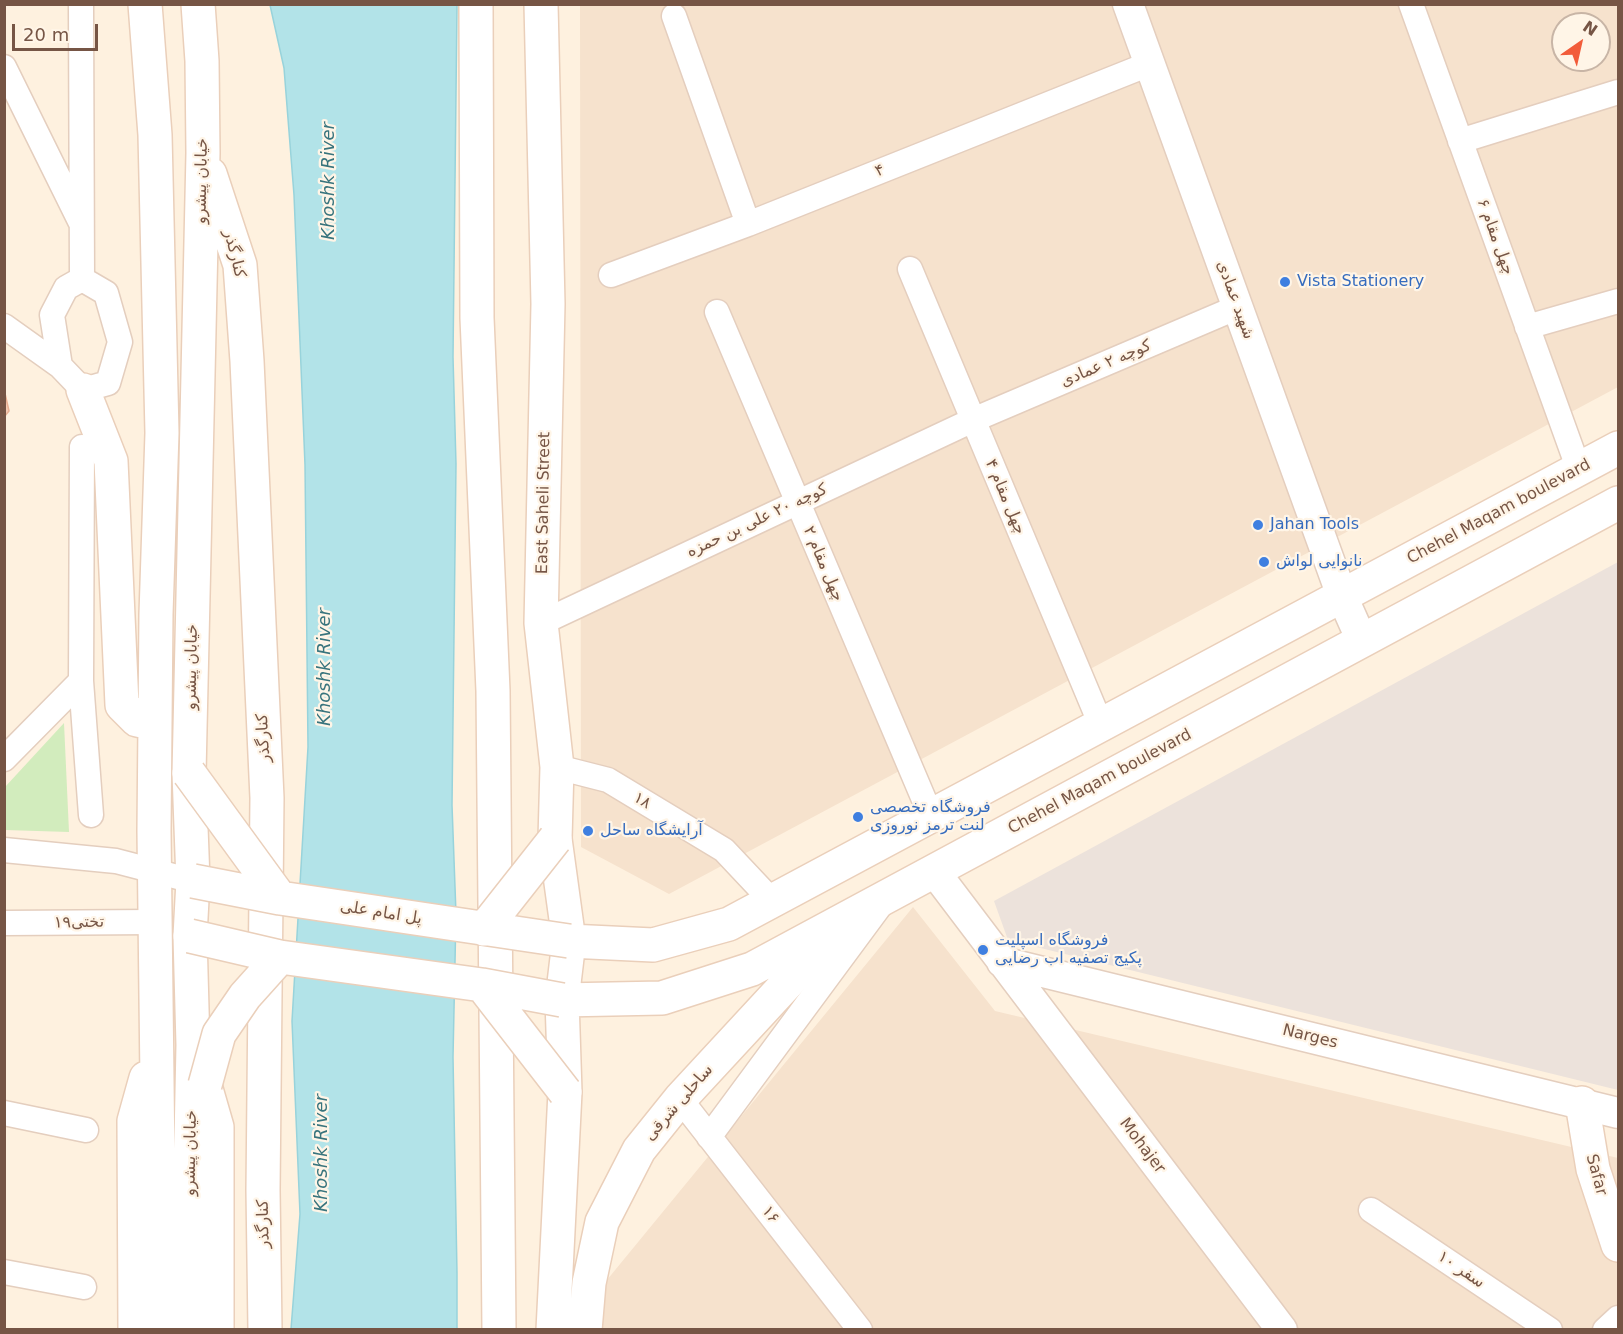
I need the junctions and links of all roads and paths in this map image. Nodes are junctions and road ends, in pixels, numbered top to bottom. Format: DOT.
graph roads {
  1 [pos="81,4"];
  2 [pos="145,4"];
  3 [pos="198,4"];
  4 [pos="476,4"];
  5 [pos="541,4"];
  6 [pos="1128,4"];
  7 [pos="1411,4"];
  8 [pos="674,16"];
  9 [pos="1149,64"];
  10 [pos="4,67"];
  11 [pos="1618,92"];
  12 [pos="1460,141"];
  13 [pos="203,153"];
  14 [pos="748,224"];
  15 [pos="82,226"];
  16 [pos="910,269"];
  17 [pos="611,275"];
  18 [pos="82,279"];
  19 [pos="1618,301"];
  20 [pos="1238,307"];
  21 [pos="717,312"];
  22 [pos="4,326"];
  23 [pos="1527,327"];
  24 [pos="60,366"];
  25 [pos="83,390"];
  26 [pos="973,420"];
  27 [pos="82,447"];
  28 [pos="1618,448"];
  29 [pos="1579,470"];
  30 [pos="797,503"];
  31 [pos="1618,503"];
  32 [pos="1342,596"];
  33 [pos="541,623"];
  34 [pos="1362,641"];
  35 [pos="81,681"];
  36 [pos="155,723"];
  37 [pos="1101,725"];
  38 [pos="4,759"];
  39 [pos="557,767"];
  40 [pos="189,773"];
  41 [pos="91,815"];
  42 [pos="931,816"];
  43 [pos="555,839"];
  44 [pos="4,850"];
  45 [pos="154,870"];
  46 [pos="934,872"];
  47 [pos="193,881"];
  48 [pos="280,898"];
  49 [pos="885,898"];
  50 [pos="772,901"];
  51 [pos="848,918"];
  52 [pos="154,922"];
  53 [pos="4,923"];
  54 [pos="484,929"];
  55 [pos="190,936"];
  56 [pos="569,941"];
  57 [pos="280,957"];
  58 [pos="1002,962"];
  59 [pos="482,985"];
  60 [pos="562,1000"];
  61 [pos="156,1042"];
  62 [pos="193,1045"];
  63 [pos="204,1085"];
  64 [pos="565,1092"];
  65 [pos="680,1099"];
  66 [pos="1582,1103"];
  67 [pos="4,1113"];
  68 [pos="1618,1113"];
  69 [pos="86,1130"];
  70 [pos="709,1137"];
  71 [pos="1606,1168"];
  72 [pos="1371,1210"];
  73 [pos="1618,1245"];
  74 [pos="4,1272"];
  75 [pos="84,1287"];
  76 [pos="1618,1318"];
  77 [pos="1273,1326"];
  78 [pos="135,1329"];
  79 [pos="160,1329"];
  80 [pos="187,1329"];
  81 [pos="217,1329"];
  82 [pos="265,1329"];
  83 [pos="499,1329"];
  84 [pos="553,1329"];
  85 [pos="585,1329"];
  86 [pos="860,1329"];
  87 [pos="1550,1329"];
  88 [pos="1605,1329"];
  1 -- 15 [label="street"];
  2 -- 36 [label="main road, خیابان پیشرو"];
  3 -- 13 [label="main road, خیابان پیشرو"];
  4 -- 83 [label="main road"];
  5 -- 33 [label="main road, East Saheli Street"];
  6 -- 9 [label="street, شهید عمادی"];
  7 -- 12 [label="street, چهل مقام ۶"];
  8 -- 14 [label="street"];
  9 -- 14 [label="street, ۴"];
  9 -- 20 [label="street, شهید عمادی"];
  10 -- 15 [label="street"];
  11 -- 12 [label="street"];
  12 -- 23 [label="street, چهل مقام ۶"];
  13 -- 40 [label="main road, خیابان پیشرو"];
  13 -- 82 [label="main road, کنارگذر"];
  14 -- 17 [label="street, ۴"];
  15 -- 18 [label="street"];
  16 -- 26 [label="street, چهل مقام ۴"];
  18 -- 24 [label="street"];
  18 -- 25 [label="street"];
  19 -- 23 [label="street"];
  20 -- 26 [label="street, کوچه ۲ عمادی"];
  20 -- 32 [label="street, شهید عمادی"];
  21 -- 30 [label="street, چهل مقام ۲"];
  22 -- 24 [label="street"];
  23 -- 29 [label="street, چهل مقام ۶"];
  24 -- 25 [label="street"];
  25 -- 36 [label="main road"];
  26 -- 30 [label="street, کوچه ۲۰ علی بن حمزه"];
  26 -- 37 [label="street, چهل مقام ۴"];
  27 -- 35 [label="street"];
  28 -- 29 [label="main road, Chehel Maqam boulevard"];
  29 -- 32 [label="main road, Chehel Maqam boulevard"];
  30 -- 33 [label="street, کوچه ۲۰ علی بن حمزه"];
  30 -- 42 [label="street, چهل مقام ۲"];
  31 -- 34 [label="main road, Chehel Maqam boulevard"];
  32 -- 34 [label="street, شهید عمادی"];
  32 -- 37 [label="main road, Chehel Maqam boulevard"];
  33 -- 39 [label="main road, East Saheli Street"];
  34 -- 46 [label="main road, Chehel Maqam boulevard"];
  35 -- 38 [label="street"];
  35 -- 41 [label="street"];
  36 -- 45 [label="main road, خیابان پیشرو"];
  37 -- 42 [label="main road, Chehel Maqam boulevard"];
  39 -- 43 [label="main road, East Saheli Street"];
  39 -- 50 [label="street, ۱۸"];
  40 -- 47 [label="main road, خیابان پیشرو"];
  40 -- 48 [label="main road, bridge"];
  42 -- 50 [label="main road, Chehel Maqam boulevard"];
  43 -- 54 [label="main road, bridge"];
  43 -- 56 [label="main road, East Saheli Street"];
  44 -- 45 [label="street"];
  45 -- 47 [label="street"];
  45 -- 52 [label="main road, خیابان پیشرو"];
  46 -- 49 [label="main road, Chehel Maqam boulevard"];
  46 -- 58 [label="street, Mohajer"];
  47 -- 48 [label="main road, پل امام علی, bridge"];
  47 -- 55 [label="main road, خیابان پیشرو"];
  48 -- 54 [label="main road, پل امام علی, bridge"];
  49 -- 51 [label="main road, Chehel Maqam boulevard"];
  49 -- 70 [label="street"];
  50 -- 56 [label="main road, Chehel Maqam boulevard"];
  51 -- 60 [label="main road, Chehel Maqam boulevard"];
  51 -- 65 [label="main road, ساحلی شرقی"];
  52 -- 53 [label="street, تختی۱۹"];
  52 -- 55 [label="main road"];
  52 -- 61 [label="main road, خیابان پیشرو"];
  54 -- 56 [label="main road, پل امام علی, bridge"];
  55 -- 57 [label="main road, bridge"];
  55 -- 62 [label="main road, خیابان پیشرو"];
  56 -- 60 [label="main road, East Saheli Street"];
  57 -- 59 [label="main road, bridge"];
  57 -- 63 [label="main road, bridge"];
  58 -- 66 [label="street, Narges"];
  58 -- 77 [label="street, Mohajer"];
  59 -- 60 [label="main road, bridge"];
  59 -- 64 [label="main road, bridge"];
  60 -- 64 [label="main road"];
  61 -- 78 [label="main road"];
  61 -- 79 [label="main road, خیابان پیشرو"];
  62 -- 63 [label="main road"];
  62 -- 80 [label="main road, خیابان پیشرو"];
  63 -- 81 [label="main road"];
  64 -- 84 [label="main road"];
  65 -- 70 [label="street, ۱۶"];
  65 -- 85 [label="main road, ساحلی شرقی"];
  66 -- 68 [label="street, Narges"];
  66 -- 71 [label="main road, Safar"];
  67 -- 69 [label="street"];
  70 -- 86 [label="street, ۱۶"];
  71 -- 73 [label="main road, Safar"];
  72 -- 87 [label="street, ۱۰ سفر"];
  74 -- 75 [label="street"];
  76 -- 88 [label="street"];
}
